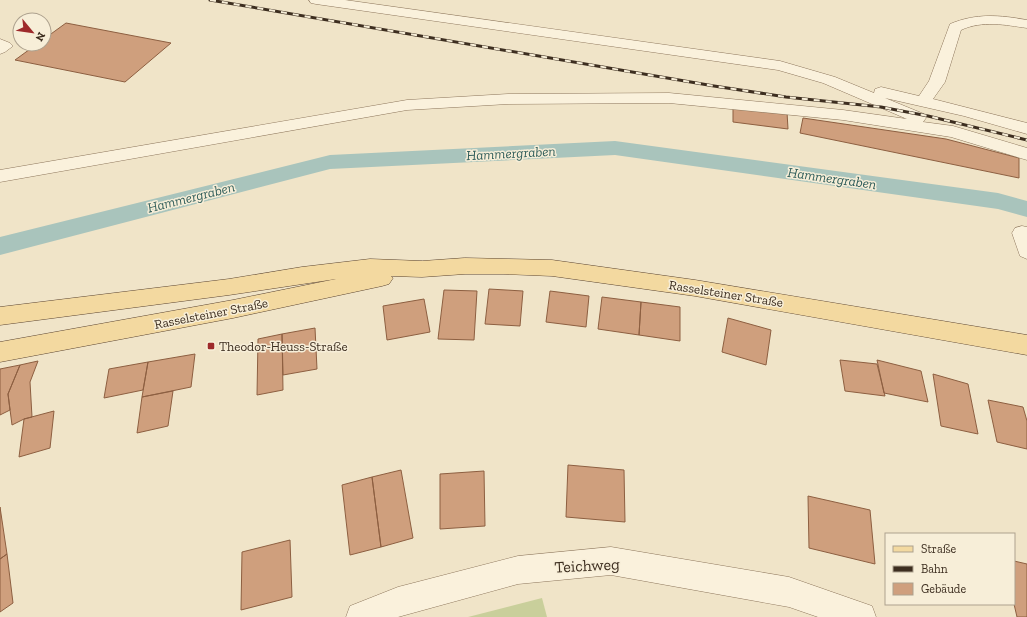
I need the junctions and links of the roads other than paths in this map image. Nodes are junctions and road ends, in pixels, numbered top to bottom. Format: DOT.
graph roads {
  1 [pos="316,0"];
  2 [pos="1027,24"];
  3 [pos="0,44"];
  4 [pos="0,49"];
  5 [pos="830,80"];
  6 [pos="923,101"];
  7 [pos="1027,129"];
  8 [pos="952,132"];
  9 [pos="1027,154"];
  10 [pos="0,176"];
  11 [pos="422,269"];
  12 [pos="3,315"];
  13 [pos="1027,345"];
  14 [pos="0,352"];
  15 [pos="361,617"];
  16 [pos="861,617"];
  1 -- 5 [label="street"];
  2 -- 6 [label="street"];
  3 -- 4 [label="street"];
  5 -- 6 [label="street"];
  5 -- 8 [label="street"];
  6 -- 7 [label="street"];
  8 -- 9 [label="street"];
  8 -- 10 [label="street"];
  11 -- 12 [label="main road, Rasselsteiner Straße"];
  11 -- 13 [label="main road, Rasselsteiner Straße"];
  11 -- 14 [label="main road, Rasselsteiner Straße"];
  15 -- 16 [label="street, Teichweg"];
}
